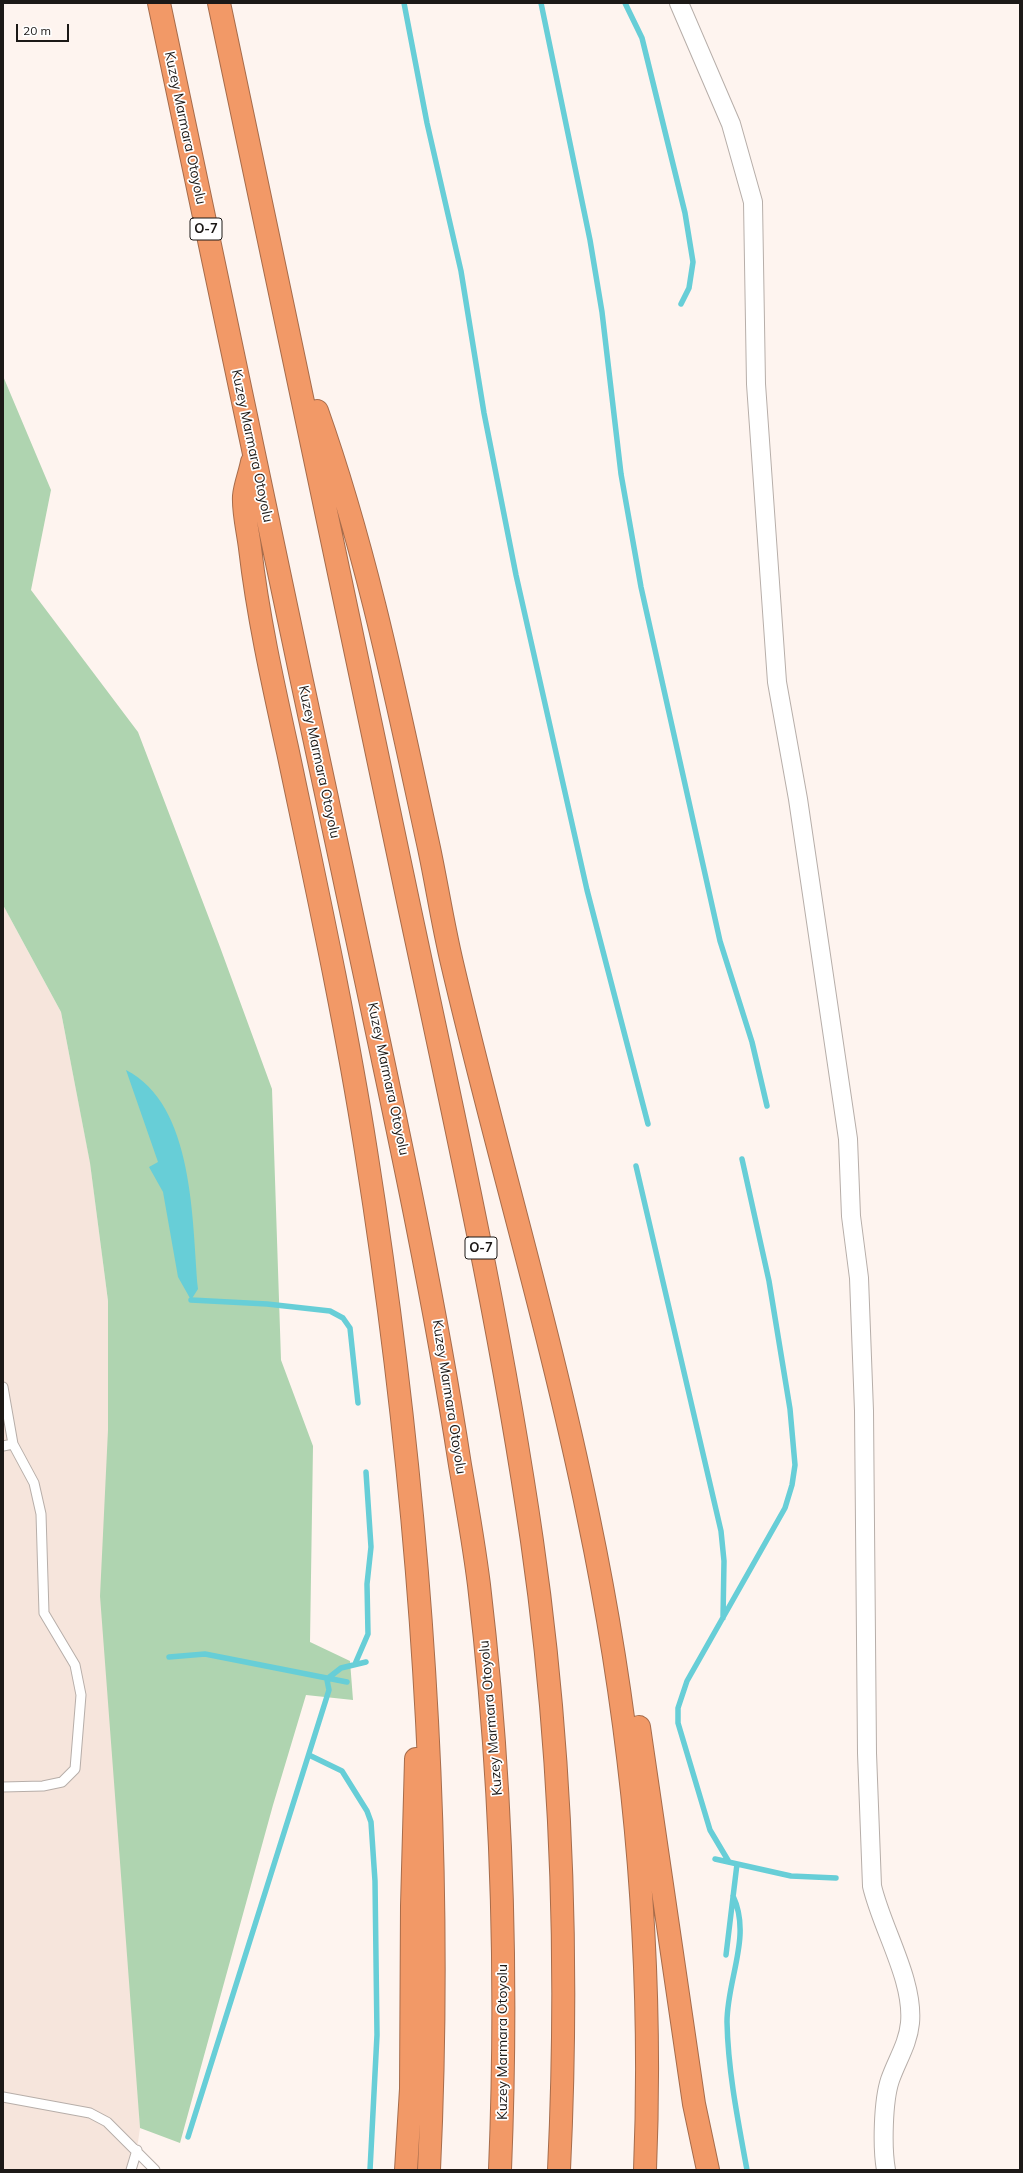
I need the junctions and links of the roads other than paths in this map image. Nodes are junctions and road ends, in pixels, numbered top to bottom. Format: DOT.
graph roads {
  1 [pos="159,3"];
  2 [pos="219,3"];
  3 [pos="679,3"];
  4 [pos="290,340"];
  5 [pos="254,455"];
  6 [pos="3,1387"];
  7 [pos="571,1442"];
  8 [pos="13,1444"];
  9 [pos="3,1446"];
  10 [pos="423,1666"];
  11 [pos="3,1787"];
  12 [pos="3,2097"];
  13 [pos="137,2150"];
  14 [pos="131,2170"];
  15 [pos="155,2170"];
  16 [pos="406,2170"];
  17 [pos="429,2170"];
  18 [pos="500,2170"];
  19 [pos="558,2170"];
  20 [pos="645,2170"];
  21 [pos="708,2170"];
  22 [pos="886,2170"];
  1 -- 5 [label="highway, Kuzey Marmara Otoyolu / O-7"];
  2 -- 4 [label="highway, O-7"];
  3 -- 22 [label="street"];
  4 -- 7 [label="highway"];
  4 -- 19 [label="highway, O-7"];
  5 -- 10 [label="highway"];
  5 -- 18 [label="highway, Kuzey Marmara Otoyolu / O-7"];
  6 -- 8 [label="lane"];
  7 -- 20 [label="highway"];
  7 -- 21 [label="highway"];
  8 -- 9 [label="lane"];
  8 -- 11 [label="lane"];
  10 -- 16 [label="highway"];
  10 -- 17 [label="highway"];
  12 -- 13 [label="lane"];
  13 -- 14 [label="lane"];
  13 -- 15 [label="lane"];
}
